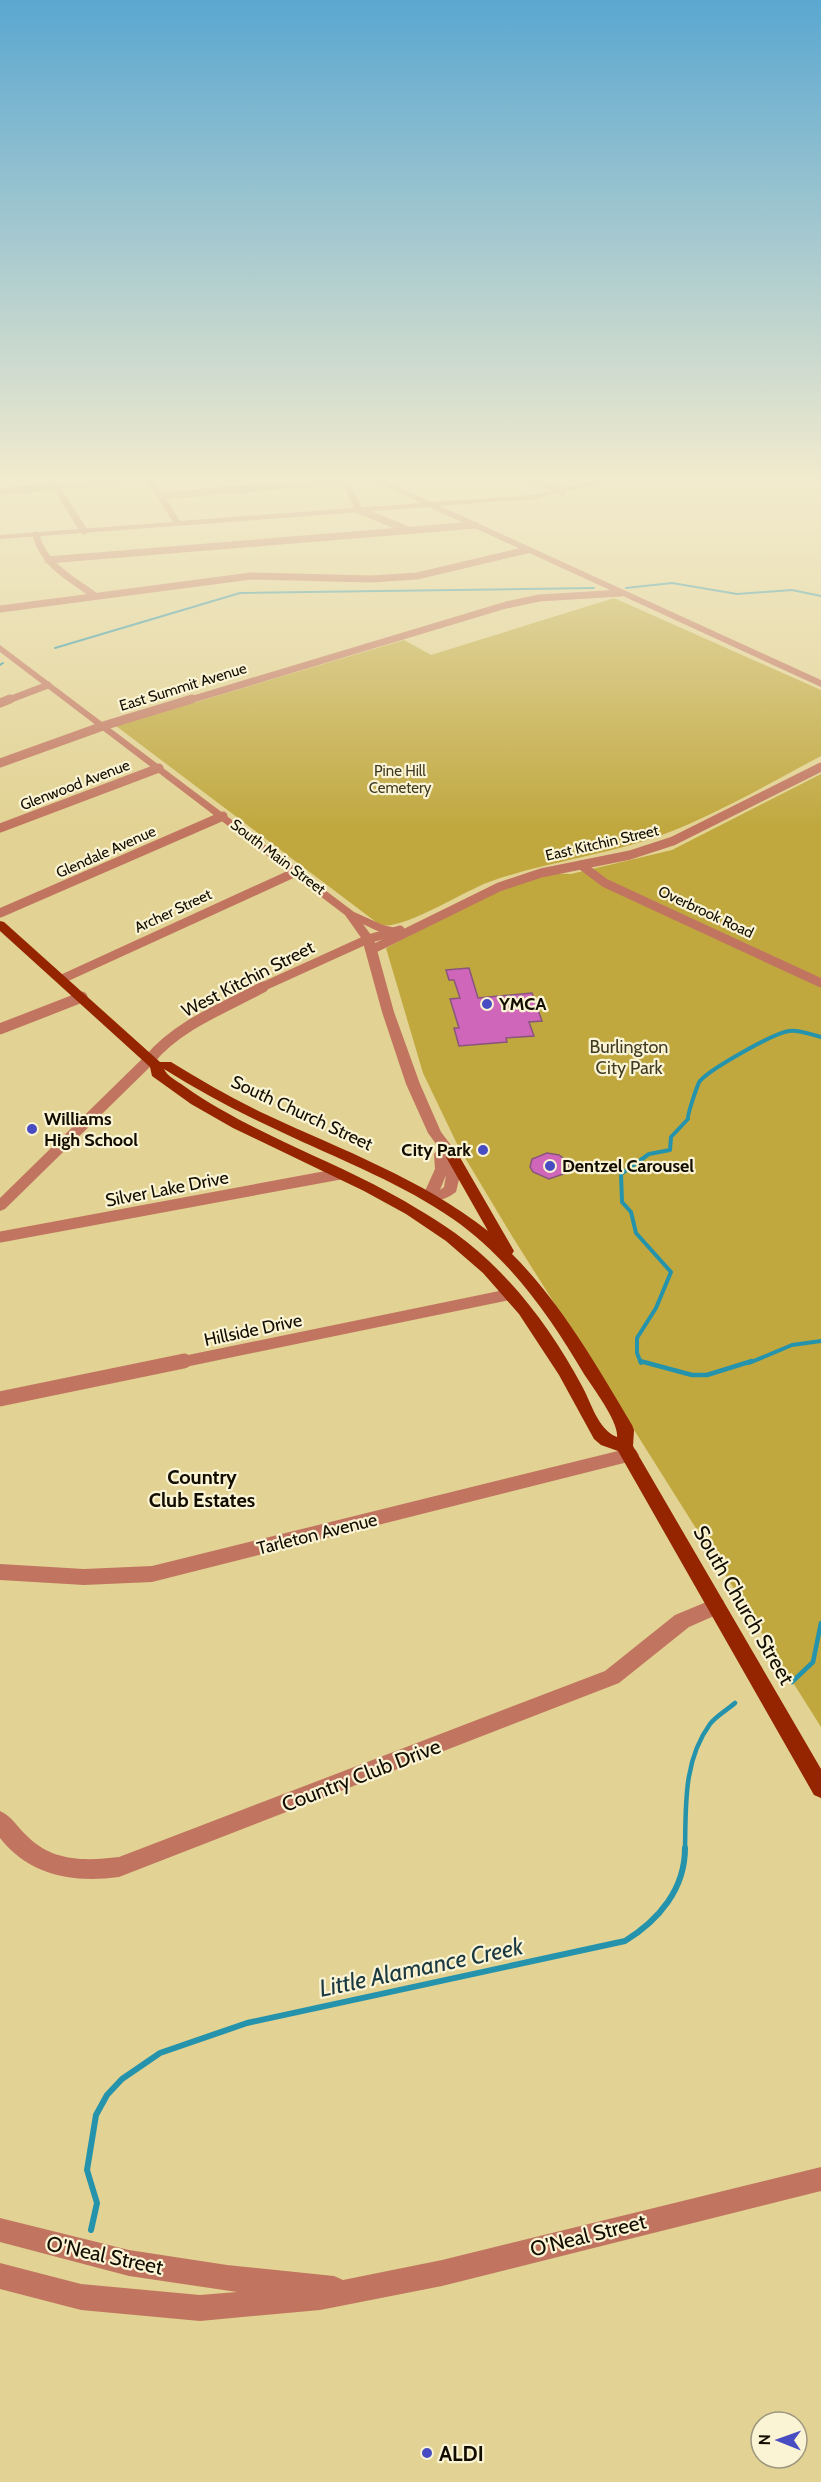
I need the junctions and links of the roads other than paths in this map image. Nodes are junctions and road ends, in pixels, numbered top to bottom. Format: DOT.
graph roads {
  1 [pos="105,595"];
  2 [pos="591,595"];
  3 [pos="625,595"];
  4 [pos="95,596"];
  5 [pos="0,609"];
  6 [pos="0,648"];
  7 [pos="821,684"];
  8 [pos="48,685"];
  9 [pos="0,703"];
  10 [pos="103,726"];
  11 [pos="0,763"];
  12 [pos="821,767"];
  13 [pos="159,768"];
  14 [pos="223,816"];
  15 [pos="0,828"];
  16 [pos="581,865"];
  17 [pos="296,872"];
  18 [pos="344,909"];
  19 [pos="0,912"];
  20 [pos="0,925"];
  21 [pos="419,927"];
  22 [pos="396,932"];
  23 [pos="370,944"];
  24 [pos="62,979"];
  25 [pos="821,983"];
  26 [pos="82,997"];
  27 [pos="0,1029"];
  28 [pos="154,1063"];
  29 [pos="449,1153"];
  30 [pos="340,1174"];
  31 [pos="356,1182"];
  32 [pos="431,1198"];
  33 [pos="0,1206"];
  34 [pos="0,1237"];
  35 [pos="512,1262"];
  36 [pos="487,1268"];
  37 [pos="512,1294"];
  38 [pos="0,1399"];
  39 [pos="627,1451"];
  40 [pos="0,1572"];
  41 [pos="716,1606"];
  42 [pos="821,1788"];
  43 [pos="0,1821"];
  44 [pos="821,2180"];
  45 [pos="0,2230"];
  46 [pos="0,2276"];
  47 [pos="355,2291"];
  1 -- 4 [label="street"];
  2 -- 10 [label="street, East Summit Avenue"];
  3 -- 7 [label="street"];
  4 -- 5 [label="street"];
  6 -- 8 [label="street, South Main Street"];
  8 -- 9 [label="street"];
  8 -- 10 [label="street, South Main Street"];
  10 -- 11 [label="street, East Summit Avenue"];
  10 -- 13 [label="street, South Main Street"];
  12 -- 16 [label="street, East Kitchin Street"];
  13 -- 14 [label="street, South Main Street"];
  13 -- 15 [label="street, Glenwood Avenue"];
  14 -- 17 [label="street, South Main Street"];
  14 -- 19 [label="street, Glendale Avenue"];
  16 -- 21 [label="street, East Kitchin Street"];
  16 -- 25 [label="street, Overbrook Road"];
  17 -- 18 [label="street, South Main Street"];
  17 -- 24 [label="street, Archer Street"];
  18 -- 22 [label="street"];
  18 -- 23 [label="street, South Main Street"];
  20 -- 24 [label="main road, South Church Street"];
  21 -- 22 [label="street, East Kitchin Street"];
  21 -- 23 [label="street, East Kitchin Street"];
  22 -- 23 [label="street, East Kitchin Street"];
  23 -- 28 [label="street, West Kitchin Street"];
  23 -- 29 [label="street, South Main Street"];
  24 -- 26 [label="main road, South Church Street"];
  26 -- 27 [label="street"];
  26 -- 28 [label="main road, South Church Street"];
  28 -- 30 [label="main road, South Church Street"];
  28 -- 32 [label="main road, South Church Street"];
  28 -- 33 [label="street"];
  29 -- 32 [label="street"];
  29 -- 35 [label="main road"];
  30 -- 31 [label="main road, South Church Street"];
  30 -- 34 [label="street, Silver Lake Drive"];
  31 -- 32 [label="main road"];
  31 -- 36 [label="main road, South Church Street"];
  32 -- 35 [label="main road, South Church Street"];
  32 -- 36 [label="main road"];
  35 -- 39 [label="main road, South Church Street"];
  36 -- 37 [label="main road, South Church Street"];
  37 -- 38 [label="street, Hillside Drive"];
  37 -- 39 [label="main road, South Church Street"];
  39 -- 40 [label="street, Tarleton Avenue"];
  39 -- 41 [label="main road, South Church Street"];
  41 -- 42 [label="main road, South Church Street"];
  41 -- 43 [label="street, Country Club Drive"];
  44 -- 47 [label="street, O'Neal Street"];
  45 -- 47 [label="street, O'Neal Street"];
  46 -- 47 [label="street, O'Neal Street"];
}
